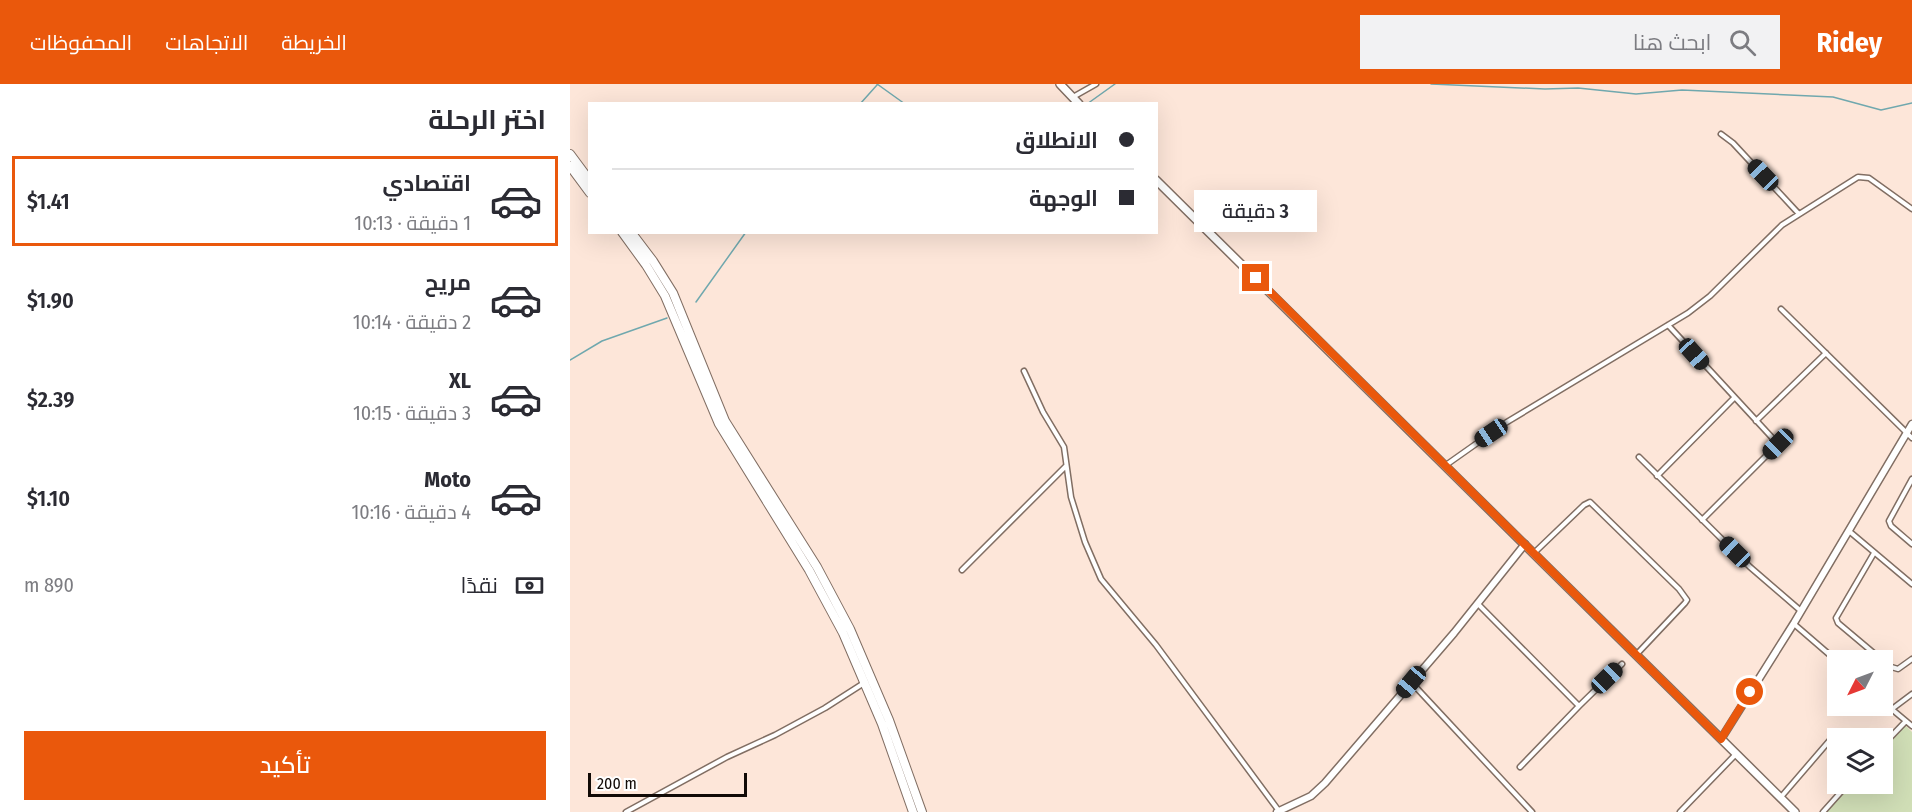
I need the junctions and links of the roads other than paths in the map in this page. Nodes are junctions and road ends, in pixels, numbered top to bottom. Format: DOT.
graph roads {
  1 [pos="1060,84"];
  2 [pos="1096,84"];
  3 [pos="1073,97"];
  4 [pos="1077,102"];
  5 [pos="1720,134"];
  6 [pos="570,154"];
  7 [pos="570,166"];
  8 [pos="588,178"];
  9 [pos="1158,182"];
  10 [pos="588,190"];
  11 [pos="1912,209"];
  12 [pos="1799,214"];
  13 [pos="623,234"];
  14 [pos="633,234"];
  15 [pos="1781,309"];
  16 [pos="1668,325"];
  17 [pos="1826,353"];
  18 [pos="1024,371"];
  19 [pos="1734,398"];
  20 [pos="1756,421"];
  21 [pos="1912,424"];
  22 [pos="1909,435"];
  23 [pos="1639,458"];
  24 [pos="1066,465"];
  25 [pos="1444,466"];
  26 [pos="1657,476"];
  27 [pos="1912,479"];
  28 [pos="1702,520"];
  29 [pos="1848,531"];
  30 [pos="1525,544"];
  31 [pos="1912,544"];
  32 [pos="1874,553"];
  33 [pos="1534,554"];
  34 [pos="962,570"];
  35 [pos="1912,584"];
  36 [pos="1477,603"];
  37 [pos="1801,611"];
  38 [pos="1794,623"];
  39 [pos="1870,650"];
  40 [pos="1827,652"];
  41 [pos="1636,655"];
  42 [pos="1912,658"];
  43 [pos="1622,664"];
  44 [pos="1893,668"];
  45 [pos="864,682"];
  46 [pos="1411,682"];
  47 [pos="1912,694"];
  48 [pos="1579,706"];
  49 [pos="1893,708"];
  50 [pos="1893,710"];
  51 [pos="1906,721"];
  52 [pos="1912,726"];
  53 [pos="1893,735"];
  54 [pos="1721,739"];
  55 [pos="1827,743"];
  56 [pos="1736,754"];
  57 [pos="1520,767"];
  58 [pos="1839,794"];
  59 [pos="1780,798"];
  60 [pos="1278,811"];
  61 [pos="626,812"];
  62 [pos="913,812"];
  63 [pos="922,812"];
  64 [pos="1532,812"];
  65 [pos="1680,812"];
  66 [pos="1795,812"];
  67 [pos="1823,812"];
  1 -- 3 [label="main road"];
  2 -- 3 [label="street"];
  3 -- 4 [label="main road"];
  5 -- 12 [label="street"];
  6 -- 8 [label="highway"];
  7 -- 10 [label="highway"];
  9 -- 25 [label="main road"];
  11 -- 12 [label="street"];
  12 -- 16 [label="street"];
  13 -- 45 [label="highway"];
  14 -- 63 [label="highway"];
  15 -- 17 [label="street"];
  16 -- 19 [label="street"];
  16 -- 25 [label="street"];
  17 -- 20 [label="street"];
  17 -- 22 [label="street"];
  18 -- 24 [label="street"];
  19 -- 20 [label="street"];
  19 -- 26 [label="street"];
  20 -- 28 [label="street"];
  21 -- 22 [label="street"];
  22 -- 29 [label="street"];
  23 -- 26 [label="street"];
  24 -- 34 [label="street"];
  24 -- 60 [label="street"];
  25 -- 30 [label="main road"];
  26 -- 28 [label="street"];
  27 -- 31 [label="street"];
  28 -- 37 [label="street"];
  29 -- 32 [label="street"];
  29 -- 37 [label="street"];
  30 -- 33 [label="main road"];
  30 -- 36 [label="street"];
  32 -- 35 [label="street"];
  32 -- 39 [label="street"];
  33 -- 41 [label="main road"];
  33 -- 41 [label="street"];
  36 -- 46 [label="street"];
  36 -- 48 [label="street"];
  37 -- 38 [label="street"];
  38 -- 40 [label="street"];
  38 -- 54 [label="street"];
  41 -- 54 [label="main road"];
  42 -- 44 [label="street"];
  43 -- 48 [label="street"];
  45 -- 61 [label="street"];
  45 -- 62 [label="highway"];
  46 -- 60 [label="street"];
  46 -- 64 [label="street"];
  47 -- 49 [label="street"];
  48 -- 57 [label="street"];
  50 -- 51 [label="street"];
  51 -- 52 [label="street"];
  51 -- 53 [label="street"];
  54 -- 56 [label="main road"];
  55 -- 59 [label="street"];
  56 -- 59 [label="main road"];
  56 -- 65 [label="street"];
  58 -- 67 [label="street"];
  59 -- 66 [label="main road"];
}
